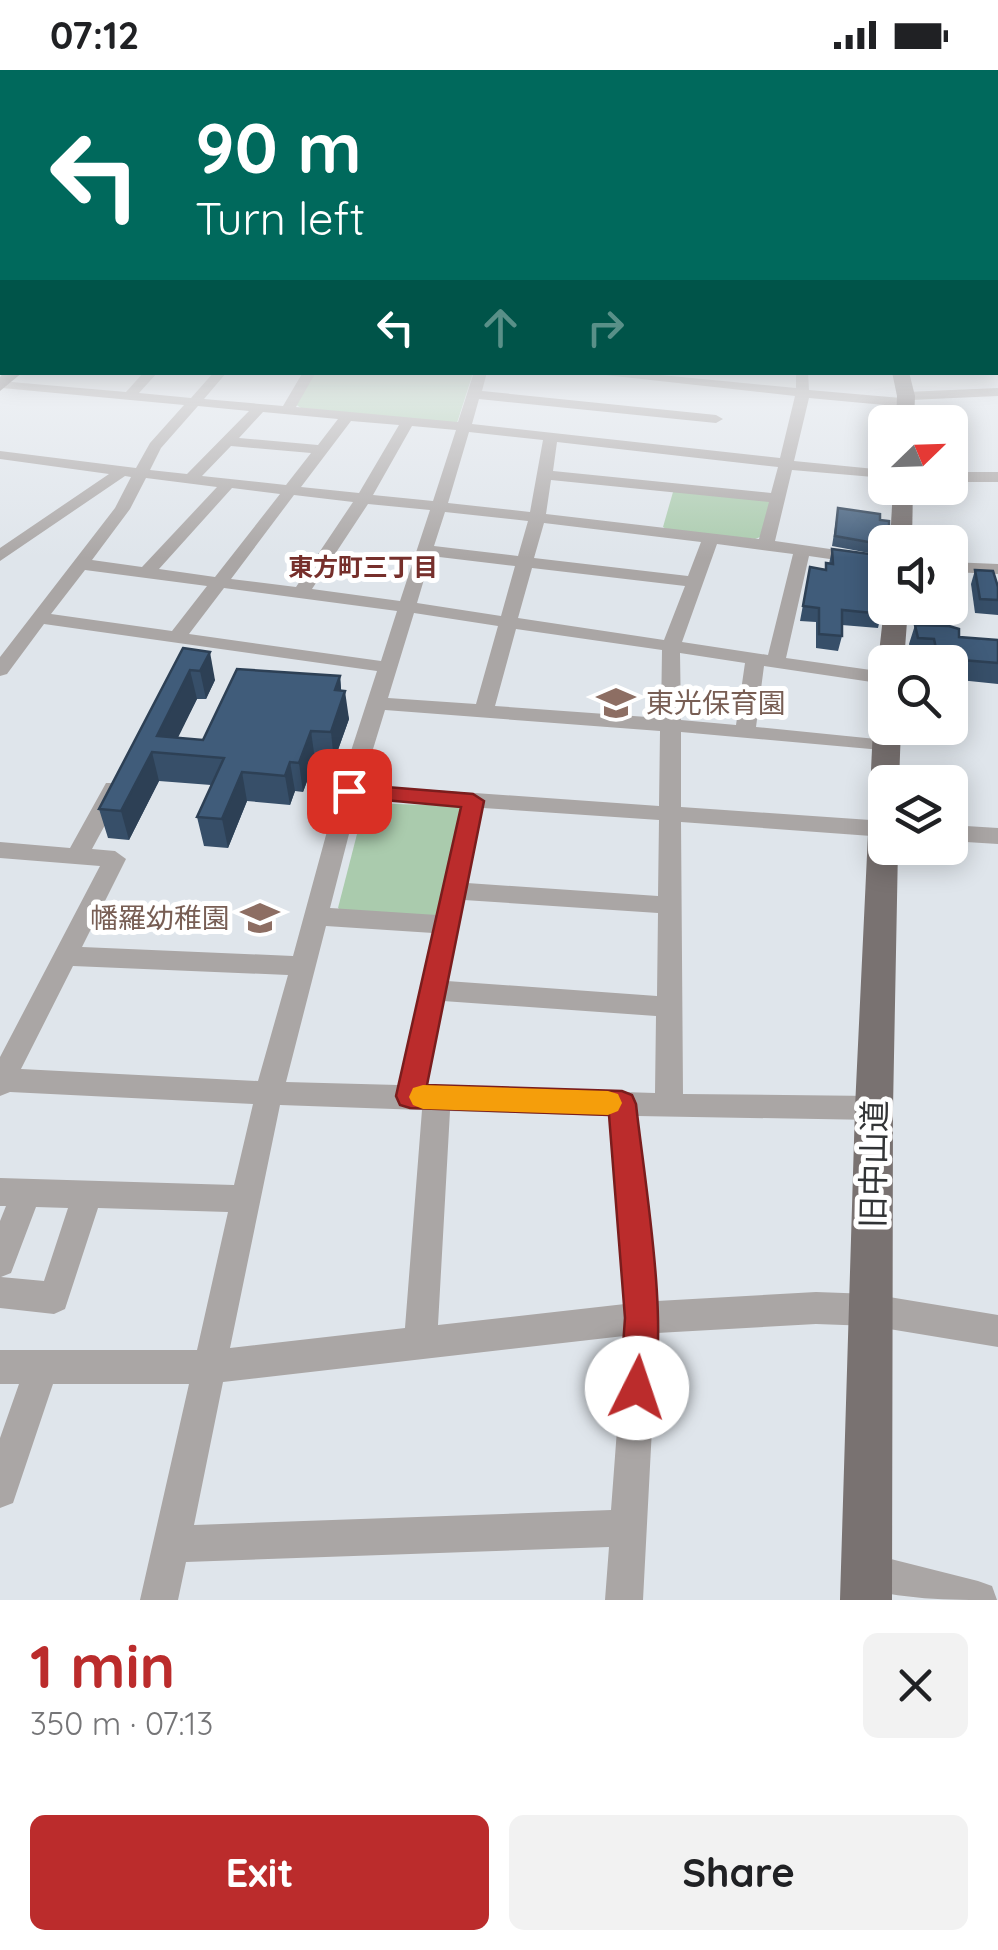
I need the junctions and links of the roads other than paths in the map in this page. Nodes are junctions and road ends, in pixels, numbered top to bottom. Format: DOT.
graph roads {
  1 [pos="184,415"];
  2 [pos="254,415"];
  3 [pos="334,415"];
  4 [pos="468,415"];
  5 [pos="698,415"];
  6 [pos="797,415"];
  7 [pos="348,417"];
  8 [pos="716,418"];
  9 [pos="408,422"];
  10 [pos="464,427"];
  11 [pos="551,437"];
  12 [pos="228,441"];
  13 [pos="322,450"];
  14 [pos="0,454"];
  15 [pos="705,454"];
  16 [pos="785,464"];
  17 [pos="120,472"];
  18 [pos="868,472"];
  19 [pos="141,474"];
  20 [pos="545,475"];
  21 [pos="968,477"];
  22 [pos="998,477"];
  23 [pos="190,480"];
  24 [pos="228,484"];
  25 [pos="290,491"];
  26 [pos="777,498"];
  27 [pos="363,499"];
  28 [pos="438,507"];
  29 [pos="663,509"];
  30 [pos="538,518"];
  31 [pos="711,537"];
  32 [pos="766,544"];
  33 [pos="425,550"];
  34 [pos="802,550"];
  35 [pos="0,556"];
  36 [pos="524,560"];
  37 [pos="868,560"];
  38 [pos="81,564"];
  39 [pos="968,568"];
  40 [pos="998,569"];
  41 [pos="145,574"];
  42 [pos="694,582"];
  43 [pos="220,584"];
  44 [pos="300,594"];
  45 [pos="406,607"];
  46 [pos="40,618"];
  47 [pos="506,622"];
  48 [pos="186,645"];
  49 [pos="671,648"];
  50 [pos="766,661"];
  51 [pos="386,667"];
  52 [pos="0,670"];
  53 [pos="868,676"];
  54 [pos="376,703"];
  55 [pos="484,711"];
  56 [pos="669,724"];
  57 [pos="745,732"];
  58 [pos="868,735"];
  59 [pos="122,773"];
  60 [pos="349,791"];
  61 [pos="473,801"];
  62 [pos="670,816"];
  63 [pos="868,828"];
  64 [pos="968,834"];
  65 [pos="998,836"];
  66 [pos="0,850"];
  67 [pos="78,856"];
  68 [pos="882,865"];
  69 [pos="454,892"];
  70 [pos="670,905"];
  71 [pos="316,916"];
  72 [pos="447,925"];
  73 [pos="66,956"];
  74 [pos="303,966"];
  75 [pos="433,990"];
  76 [pos="670,1007"];
  77 [pos="1,1082"];
  78 [pos="269,1093"];
  79 [pos="424,1097"];
  80 [pos="622,1104"];
  81 [pos="670,1105"];
  82 [pos="874,1108"];
  83 [pos="13,1192"];
  84 [pos="88,1194"];
  85 [pos="246,1199"];
  86 [pos="0,1262"];
  87 [pos="0,1292"];
  88 [pos="872,1310"];
  89 [pos="642,1318"];
  90 [pos="998,1330"];
  91 [pos="421,1342"];
  92 [pos="0,1367"];
  93 [pos="211,1367"];
  94 [pos="41,1368"];
  95 [pos="0,1490"];
  96 [pos="628,1528"];
  97 [pos="171,1544"];
  98 [pos="866,1586"];
  99 [pos="159,1600"];
  100 [pos="624,1600"];
  101 [pos="978,1600"];
  1 -- 19 [label="street"];
  2 -- 12 [label="street"];
  3 -- 7 [label="street"];
  4 -- 10 [label="street"];
  5 -- 8 [label="street"];
  6 -- 16 [label="street"];
  7 -- 9 [label="street"];
  7 -- 13 [label="street"];
  8 -- 15 [label="street"];
  9 -- 10 [label="street"];
  9 -- 27 [label="street"];
  10 -- 11 [label="street"];
  10 -- 28 [label="street"];
  11 -- 15 [label="street"];
  11 -- 20 [label="street"];
  12 -- 13 [label="street"];
  12 -- 23 [label="street"];
  13 -- 25 [label="street"];
  14 -- 17 [label="street"];
  15 -- 16 [label="street"];
  16 -- 18 [label="street"];
  16 -- 26 [label="street"];
  17 -- 19 [label="street"];
  17 -- 35 [label="street"];
  19 -- 23 [label="street"];
  19 -- 38 [label="street"];
  20 -- 29 [label="street"];
  20 -- 30 [label="street"];
  21 -- 22 [label="street"];
  23 -- 24 [label="street"];
  24 -- 25 [label="street"];
  24 -- 41 [label="street"];
  25 -- 27 [label="street"];
  25 -- 43 [label="street"];
  26 -- 29 [label="street"];
  26 -- 32 [label="street"];
  27 -- 28 [label="street"];
  27 -- 44 [label="street"];
  28 -- 30 [label="street"];
  28 -- 33 [label="street"];
  29 -- 30 [label="street"];
  29 -- 31 [label="street"];
  30 -- 36 [label="street"];
  31 -- 32 [label="street"];
  31 -- 42 [label="street"];
  32 -- 34 [label="street"];
  33 -- 36 [label="street"];
  33 -- 45 [label="street"];
  34 -- 37 [label="street"];
  34 -- 50 [label="street"];
  36 -- 42 [label="street"];
  36 -- 47 [label="street"];
  38 -- 41 [label="street"];
  38 -- 46 [label="street"];
  39 -- 40 [label="street"];
  41 -- 43 [label="street"];
  42 -- 49 [label="street"];
  43 -- 44 [label="street"];
  43 -- 48 [label="street"];
  44 -- 45 [label="street"];
  45 -- 47 [label="street"];
  45 -- 51 [label="street"];
  46 -- 48 [label="street"];
  46 -- 52 [label="street"];
  47 -- 49 [label="street"];
  47 -- 55 [label="street"];
  48 -- 51 [label="street"];
  49 -- 50 [label="street"];
  49 -- 56 [label="street"];
  50 -- 53 [label="street"];
  50 -- 57 [label="street"];
  51 -- 54 [label="street"];
  54 -- 55 [label="street"];
  54 -- 60 [label="street"];
  55 -- 56 [label="street"];
  56 -- 57 [label="street"];
  56 -- 62 [label="street"];
  57 -- 58 [label="street"];
  59 -- 67 [label="street"];
  60 -- 61 [label="street"];
  60 -- 71 [label="street"];
  61 -- 62 [label="street"];
  61 -- 69 [label="street"];
  62 -- 63 [label="street"];
  62 -- 70 [label="street"];
  64 -- 65 [label="street"];
  66 -- 67 [label="street"];
  67 -- 73 [label="street"];
  68 -- 82 [label="main road, 旧中山道"];
  69 -- 70 [label="street"];
  69 -- 72 [label="street"];
  70 -- 76 [label="street"];
  71 -- 72 [label="street"];
  71 -- 74 [label="street"];
  72 -- 75 [label="street"];
  73 -- 74 [label="street"];
  73 -- 77 [label="street"];
  74 -- 78 [label="street"];
  75 -- 76 [label="street"];
  75 -- 79 [label="street"];
  76 -- 81 [label="street"];
  77 -- 78 [label="street"];
  78 -- 79 [label="street"];
  78 -- 85 [label="street"];
  79 -- 80 [label="street"];
  79 -- 91 [label="street"];
  80 -- 81 [label="street"];
  80 -- 89 [label="street"];
  81 -- 82 [label="street"];
  82 -- 88 [label="main road, 旧中山道"];
  83 -- 84 [label="street"];
  83 -- 86 [label="street"];
  84 -- 85 [label="street"];
  84 -- 87 [label="street"];
  85 -- 93 [label="street"];
  88 -- 89 [label="street"];
  88 -- 90 [label="street"];
  88 -- 98 [label="main road, 旧中山道"];
  89 -- 91 [label="street"];
  89 -- 96 [label="street"];
  91 -- 93 [label="street"];
  92 -- 94 [label="street"];
  93 -- 94 [label="street"];
  93 -- 97 [label="street"];
  94 -- 95 [label="street"];
  96 -- 97 [label="street"];
  96 -- 100 [label="street"];
  97 -- 99 [label="street"];
  98 -- 101 [label="street"];
}
